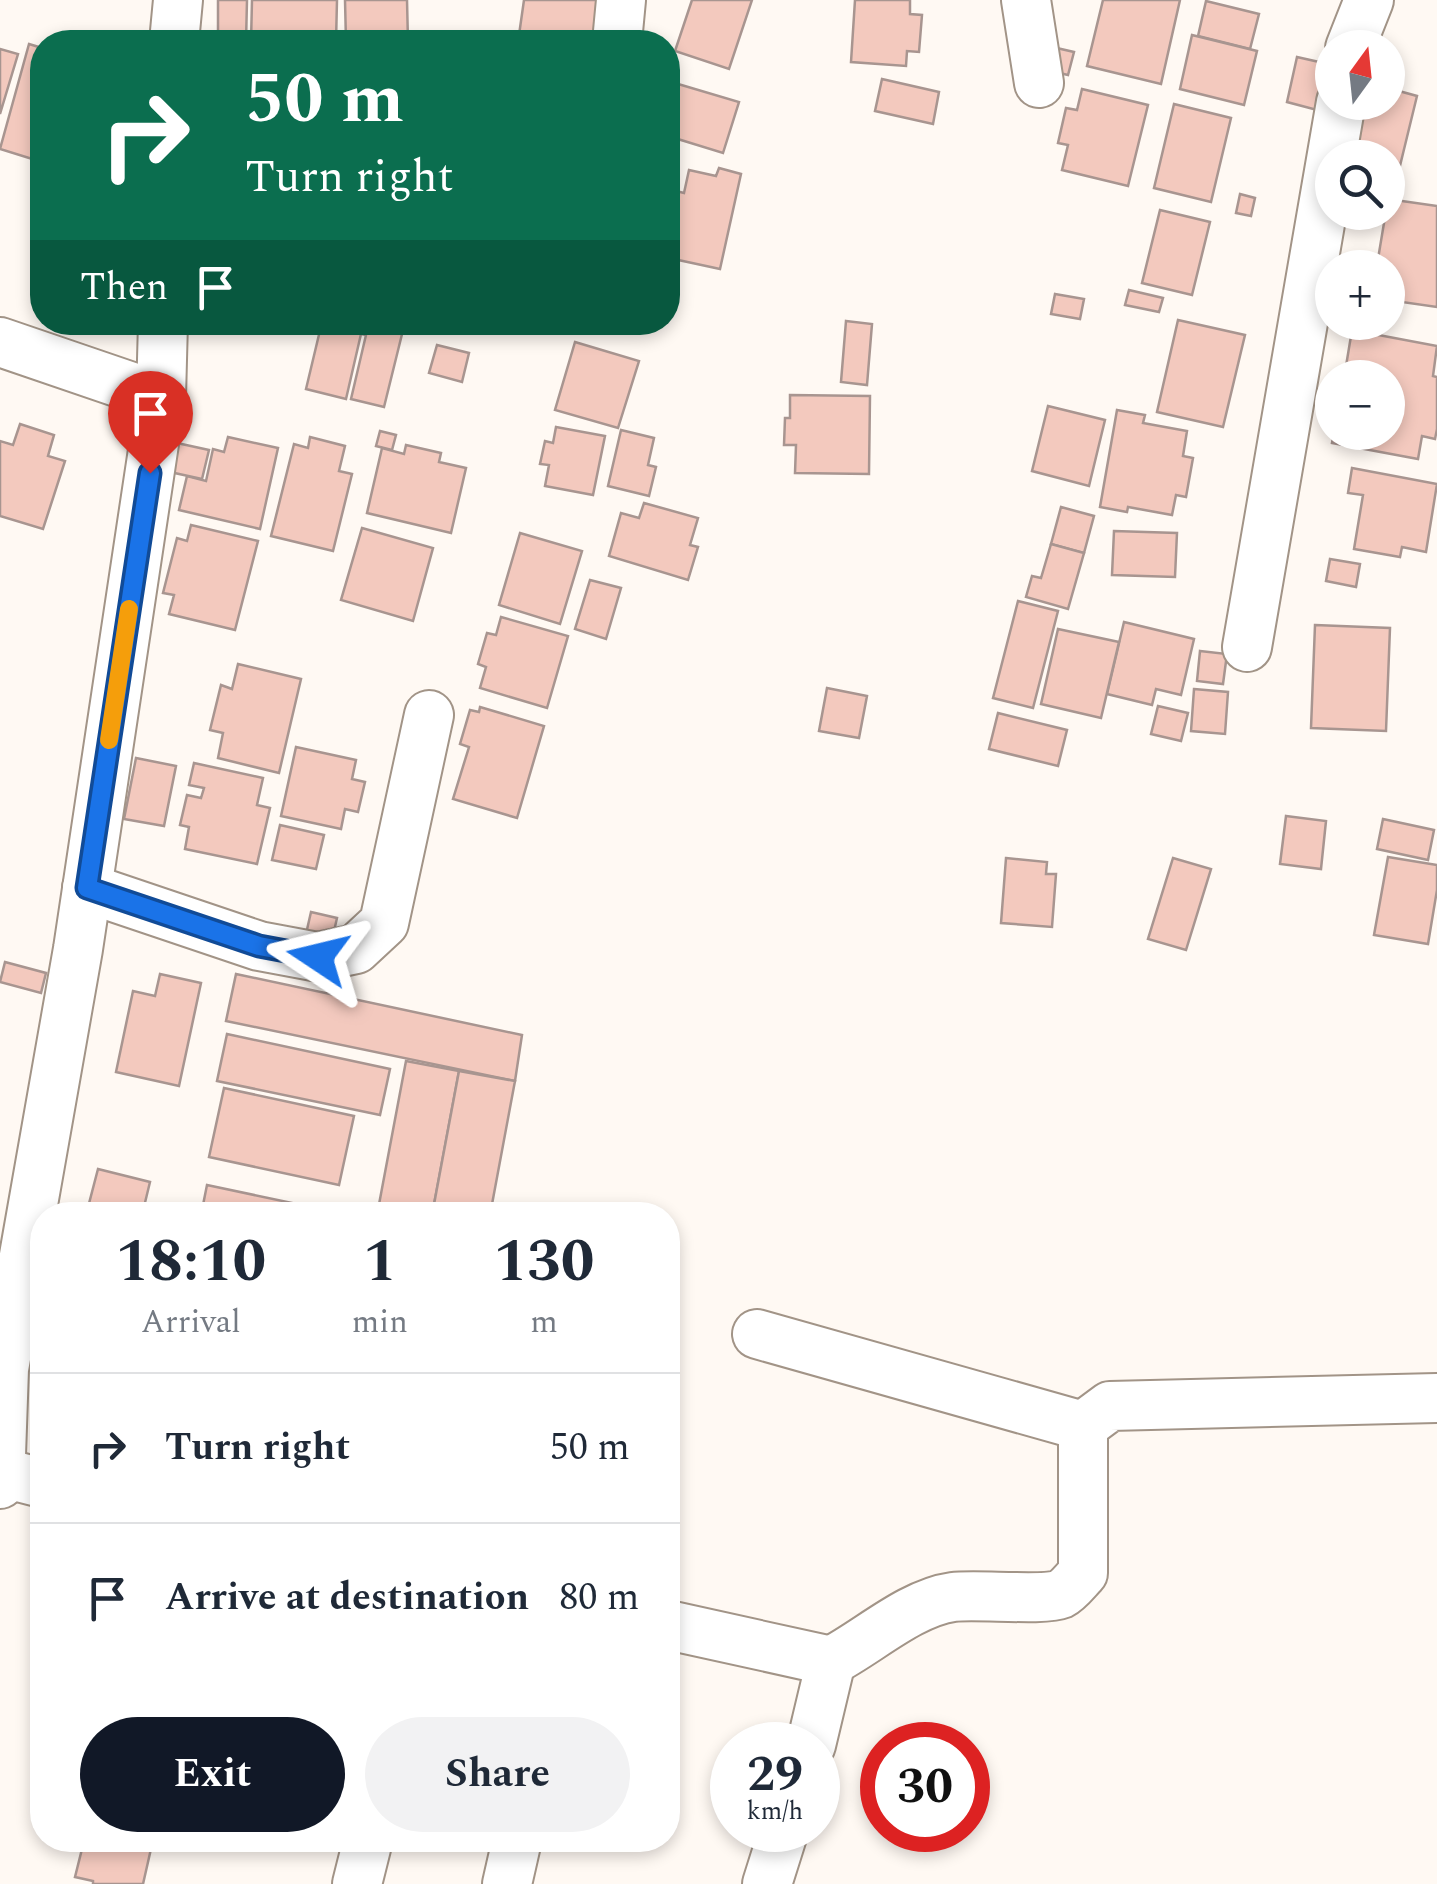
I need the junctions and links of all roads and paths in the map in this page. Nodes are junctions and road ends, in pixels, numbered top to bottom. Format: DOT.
graph roads {
  1 [pos="178,0"];
  2 [pos="621,0"];
  3 [pos="1026,0"];
  4 [pos="1369,0"];
  5 [pos="175,30"];
  6 [pos="618,30"];
  7 [pos="1357,30"];
  8 [pos="1038,83"];
  9 [pos="1338,120"];
  10 [pos="163,335"];
  11 [pos="0,342"];
  12 [pos="161,397"];
  13 [pos="1247,648"];
  14 [pos="430,715"];
  15 [pos="87,888"];
  16 [pos="31,1202"];
  17 [pos="30,1210"];
  18 [pos="757,1334"];
  19 [pos="2,1368"];
  20 [pos="1437,1398"];
  21 [pos="1084,1426"];
  22 [pos="15,1480"];
  23 [pos="680,1628"];
  24 [pos="831,1661"];
  25 [pos="816,1722"];
  26 [pos="365,1852"];
  27 [pos="514,1852"];
  28 [pos="777,1852"];
  29 [pos="357,1884"];
  30 [pos="507,1884"];
  31 [pos="766,1884"];
  1 -- 5 [label="street"];
  2 -- 6 [label="street"];
  3 -- 8 [label="street"];
  4 -- 7 [label="street"];
  9 -- 13 [label="street"];
  10 -- 12 [label="street"];
  11 -- 12 [label="street"];
  12 -- 15 [label="street"];
  14 -- 15 [label="street"];
  15 -- 16 [label="street"];
  17 -- 19 [label="street"];
  18 -- 21 [label="street"];
  19 -- 22 [label="street"];
  20 -- 21 [label="street"];
  21 -- 24 [label="street"];
  23 -- 24 [label="street"];
  24 -- 25 [label="street"];
  26 -- 29 [label="street"];
  27 -- 30 [label="street"];
  28 -- 31 [label="street"];
}
